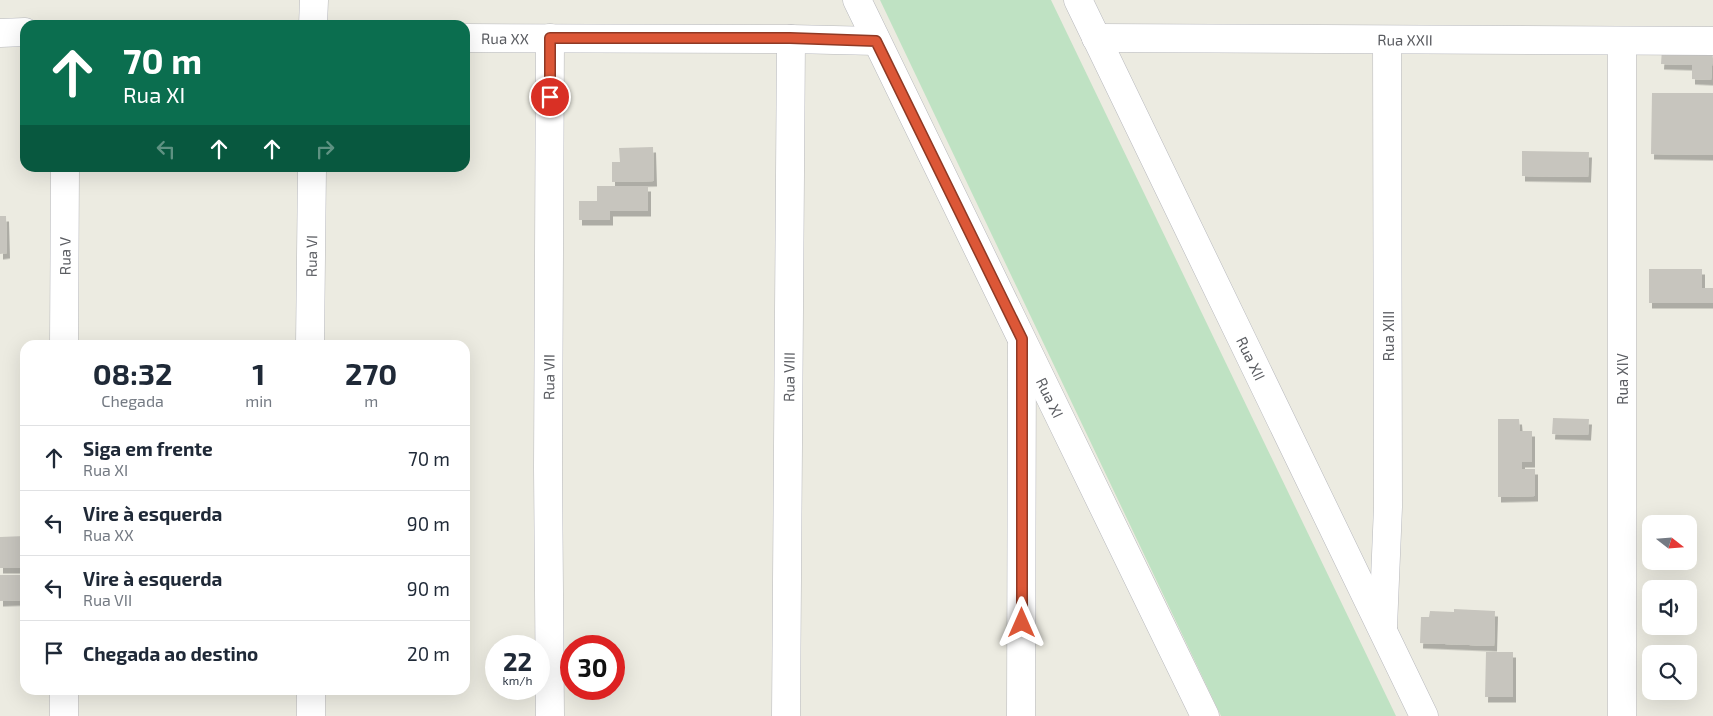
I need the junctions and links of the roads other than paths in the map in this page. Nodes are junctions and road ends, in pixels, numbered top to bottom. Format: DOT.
graph roads {
  1 [pos="314,0"];
  2 [pos="857,0"];
  3 [pos="1078,0"];
  4 [pos="314,20"];
  5 [pos="0,32"];
  6 [pos="20,32"];
  7 [pos="470,38"];
  8 [pos="550,38"];
  9 [pos="790,38"];
  10 [pos="1096,38"];
  11 [pos="876,41"];
  12 [pos="1387,41"];
  13 [pos="1713,41"];
  14 [pos="1622,42"];
  15 [pos="65,172"];
  16 [pos="312,172"];
  17 [pos="1022,339"];
  18 [pos="64,340"];
  19 [pos="310,340"];
  20 [pos="1383,631"];
  21 [pos="64,695"];
  22 [pos="311,695"];
  23 [pos="64,716"];
  24 [pos="311,716"];
  25 [pos="550,716"];
  26 [pos="786,716"];
  27 [pos="1021,716"];
  28 [pos="1205,716"];
  29 [pos="1424,716"];
  30 [pos="1622,716"];
  1 -- 4 [label="street"];
  2 -- 11 [label="street, Rua XI"];
  3 -- 10 [label="street, Rua XII"];
  5 -- 6 [label="street"];
  7 -- 8 [label="street, Rua XX"];
  8 -- 9 [label="street, Rua XX"];
  8 -- 25 [label="street, Rua VII"];
  9 -- 11 [label="street, Rua XX"];
  9 -- 26 [label="street, Rua VIII"];
  10 -- 12 [label="street, Rua XXII"];
  10 -- 20 [label="street, Rua XII"];
  11 -- 17 [label="street, Rua XI"];
  12 -- 14 [label="street, Rua XXII"];
  12 -- 20 [label="street, Rua XIII"];
  13 -- 14 [label="street, Rua XXII"];
  14 -- 30 [label="street, Rua XIV"];
  15 -- 18 [label="street, Rua V"];
  16 -- 19 [label="street, Rua VI"];
  17 -- 27 [label="street"];
  17 -- 28 [label="street, Rua XI"];
  20 -- 29 [label="street, Rua XII"];
  21 -- 23 [label="street"];
  22 -- 24 [label="street"];
}
